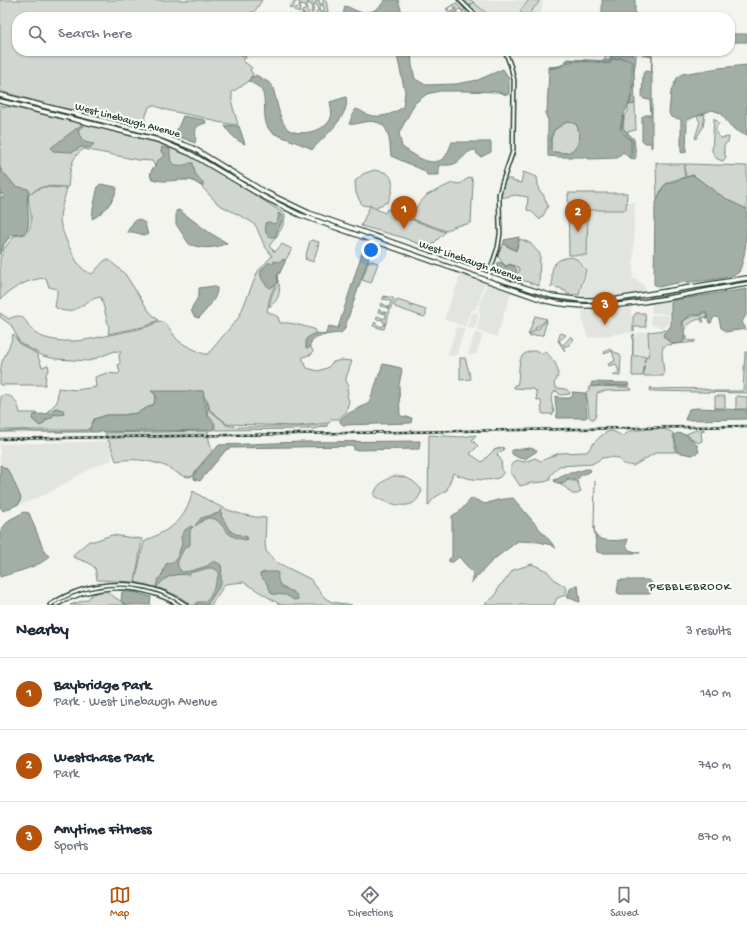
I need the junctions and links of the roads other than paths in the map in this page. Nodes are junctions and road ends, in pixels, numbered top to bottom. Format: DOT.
graph roads {
  1 [pos="459,0"];
  2 [pos="471,12"];
  3 [pos="507,56"];
  4 [pos="0,94"];
  5 [pos="0,101"];
  6 [pos="160,135"];
  7 [pos="158,140"];
  8 [pos="489,276"];
  9 [pos="747,278"];
  10 [pos="487,281"];
  11 [pos="747,284"];
  12 [pos="50,605"];
  13 [pos="56,605"];
  14 [pos="179,605"];
  15 [pos="186,605"];
  1 -- 2 [label="street"];
  3 -- 8 [label="street"];
  4 -- 6 [label="main road, West Linebaugh Avenue"];
  5 -- 7 [label="main road, West Linebaugh Avenue"];
  6 -- 7 [label="main road"];
  6 -- 8 [label="main road, West Linebaugh Avenue"];
  7 -- 10 [label="main road, West Linebaugh Avenue"];
  8 -- 9 [label="main road, West Linebaugh Avenue"];
  8 -- 10 [label="street"];
  10 -- 11 [label="main road, West Linebaugh Avenue"];
  12 -- 15 [label="street"];
  13 -- 14 [label="street"];
}
